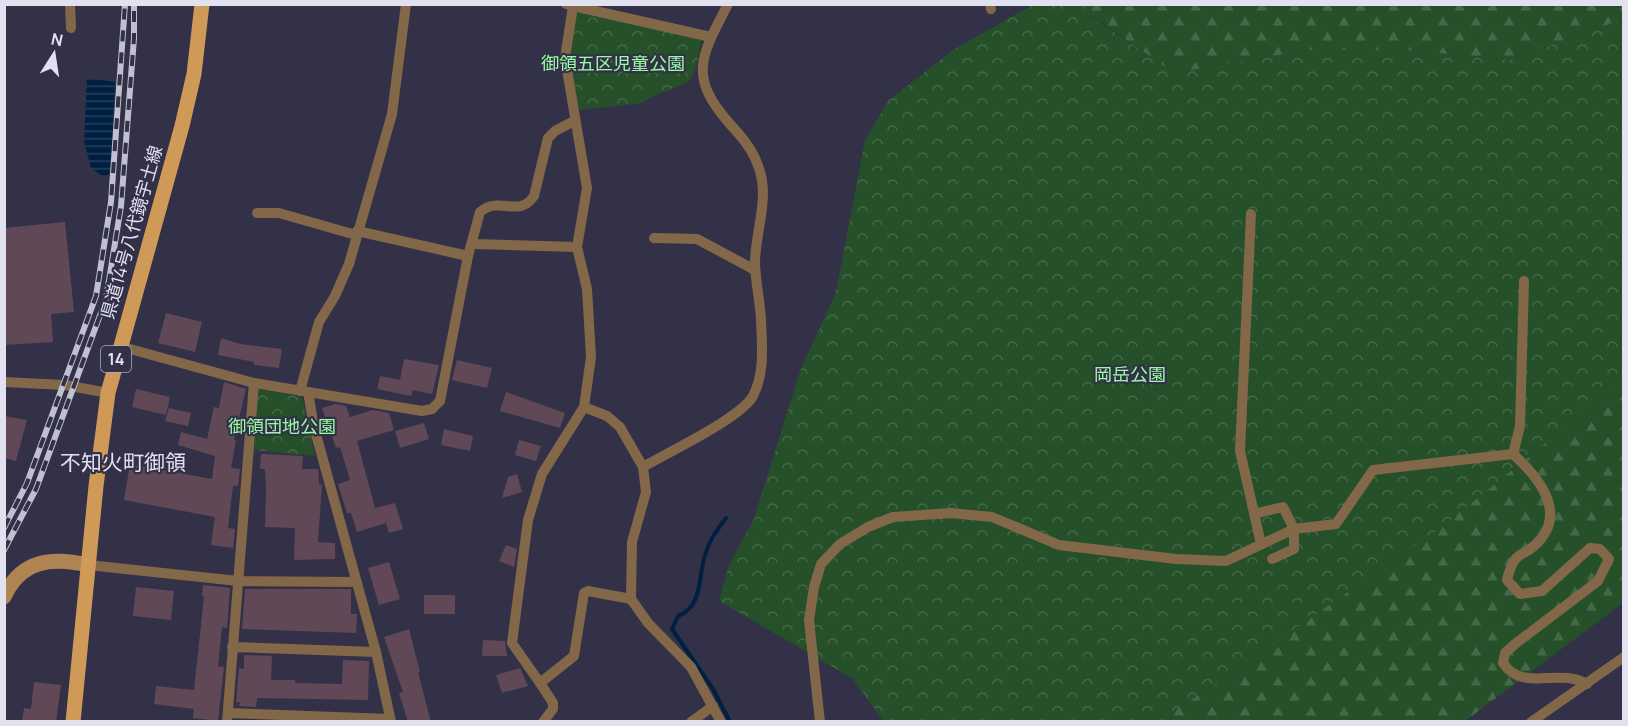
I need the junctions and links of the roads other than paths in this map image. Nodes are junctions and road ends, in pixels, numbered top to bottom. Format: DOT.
graph roads {
  1 [pos="70,4"];
  2 [pos="202,4"];
  3 [pos="406,4"];
  4 [pos="728,4"];
  5 [pos="569,5"];
  6 [pos="71,28"];
  7 [pos="711,37"];
  8 [pos="574,121"];
  9 [pos="257,213"];
  10 [pos="1251,214"];
  11 [pos="357,233"];
  12 [pos="654,238"];
  13 [pos="473,244"];
  14 [pos="578,247"];
  15 [pos="468,256"];
  16 [pos="755,270"];
  17 [pos="1524,281"];
  18 [pos="119,346"];
  19 [pos="4,382"];
  20 [pos="254,383"];
  21 [pos="304,391"];
  22 [pos="108,393"];
  23 [pos="584,407"];
  24 [pos="1513,454"];
  25 [pos="643,467"];
  26 [pos="1254,514"];
  27 [pos="1294,529"];
  28 [pos="1261,544"];
  29 [pos="1272,559"];
  30 [pos="88,565"];
  31 [pos="238,581"];
  32 [pos="356,582"];
  33 [pos="4,597"];
  34 [pos="631,599"];
  35 [pos="232,647"];
  36 [pos="375,652"];
  37 [pos="1623,657"];
  38 [pos="540,683"];
  39 [pos="1587,684"];
  40 [pos="713,706"];
  41 [pos="227,717"];
  42 [pos="391,720"];
  43 [pos="73,722"];
  44 [pos="543,722"];
  45 [pos="691,722"];
  46 [pos="721,722"];
  47 [pos="820,722"];
  48 [pos="1531,722"];
  1 -- 6 [label="street"];
  2 -- 18 [label="main road, 県道14号八代鏡宇土線 / 14"];
  3 -- 11 [label="street"];
  4 -- 7 [label="street"];
  5 -- 7 [label="street"];
  5 -- 8 [label="street"];
  7 -- 16 [label="street"];
  8 -- 13 [label="street"];
  8 -- 14 [label="street"];
  9 -- 11 [label="street"];
  10 -- 26 [label="street"];
  11 -- 15 [label="street"];
  11 -- 21 [label="street"];
  12 -- 16 [label="street"];
  13 -- 14 [label="street"];
  13 -- 15 [label="street"];
  14 -- 23 [label="street"];
  15 -- 21 [label="street"];
  16 -- 25 [label="street"];
  17 -- 24 [label="street"];
  18 -- 20 [label="street"];
  18 -- 22 [label="main road, 県道14号八代鏡宇土線 / 14"];
  19 -- 22 [label="street"];
  20 -- 21 [label="street"];
  20 -- 31 [label="street"];
  21 -- 32 [label="street"];
  22 -- 30 [label="main road, 県道14号八代鏡宇土線 / 14"];
  23 -- 25 [label="street"];
  23 -- 38 [label="street"];
  24 -- 27 [label="street"];
  24 -- 39 [label="street"];
  25 -- 34 [label="street"];
  26 -- 27 [label="street"];
  26 -- 28 [label="street"];
  27 -- 28 [label="street"];
  27 -- 29 [label="street"];
  28 -- 47 [label="street"];
  30 -- 31 [label="street"];
  30 -- 33 [label="street"];
  30 -- 43 [label="main road, 県道14号八代鏡宇土線 / 14"];
  31 -- 32 [label="street"];
  31 -- 35 [label="street"];
  32 -- 36 [label="street"];
  34 -- 38 [label="street"];
  34 -- 40 [label="street"];
  35 -- 36 [label="street"];
  35 -- 41 [label="street"];
  36 -- 42 [label="street"];
  37 -- 39 [label="street"];
  38 -- 44 [label="street"];
  39 -- 48 [label="street"];
  40 -- 45 [label="street"];
  40 -- 46 [label="street"];
  41 -- 42 [label="street"];
}
